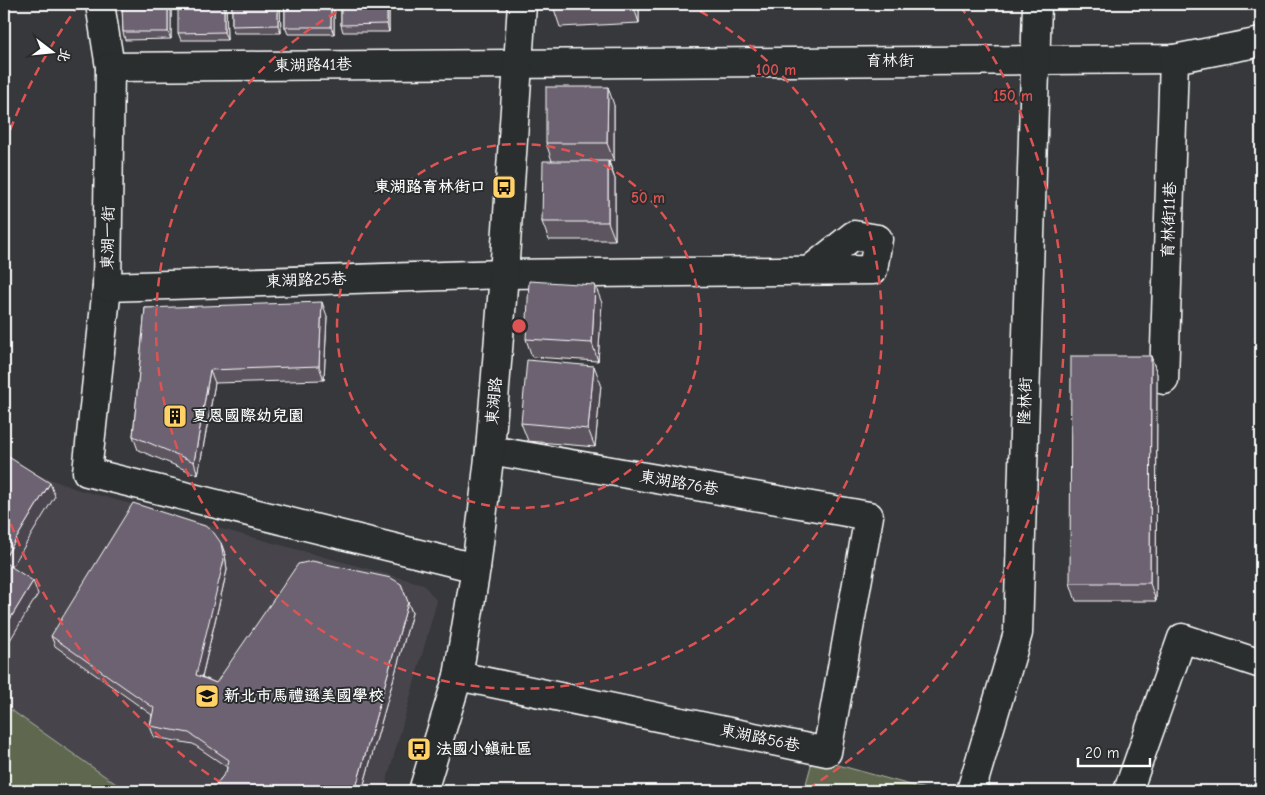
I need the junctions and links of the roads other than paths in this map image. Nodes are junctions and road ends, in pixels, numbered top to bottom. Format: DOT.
graph roads {
  1 [pos="100,4"];
  2 [pos="522,4"];
  3 [pos="1037,4"];
  4 [pos="1261,42"];
  5 [pos="1174,59"];
  6 [pos="1035,60"];
  7 [pos="517,63"];
  8 [pos="110,67"];
  9 [pos="810,270"];
  10 [pos="504,274"];
  11 [pos="107,287"];
  12 [pos="1164,380"];
  13 [pos="490,450"];
  14 [pos="868,516"];
  15 [pos="476,568"];
  16 [pos="1261,664"];
  17 [pos="458,676"];
  18 [pos="422,791"];
  19 [pos="971,791"];
  20 [pos="1128,791"];
  1 -- 8 [label="street, 東湖一街"];
  2 -- 7 [label="street, 東湖路"];
  3 -- 6 [label="street, 隆林街"];
  4 -- 5 [label="street, 育林街"];
  5 -- 6 [label="street, 育林街"];
  5 -- 12 [label="street, 育林街11巷"];
  6 -- 7 [label="street, 育林街"];
  6 -- 19 [label="street, 隆林街"];
  7 -- 8 [label="street, 東湖路41巷"];
  7 -- 10 [label="street, 東湖路"];
  8 -- 11 [label="street, 東湖一街"];
  9 -- 10 [label="street, 東湖路25巷"];
  10 -- 11 [label="street, 東湖路25巷"];
  10 -- 13 [label="street, 東湖路"];
  11 -- 15 [label="street, 東湖一街"];
  13 -- 14 [label="street, 東湖路76巷"];
  13 -- 15 [label="street, 東湖路"];
  14 -- 17 [label="street, 東湖路56巷"];
  15 -- 17 [label="street, 東湖路"];
  16 -- 20 [label="street"];
  17 -- 18 [label="street, 東湖路"];
}
